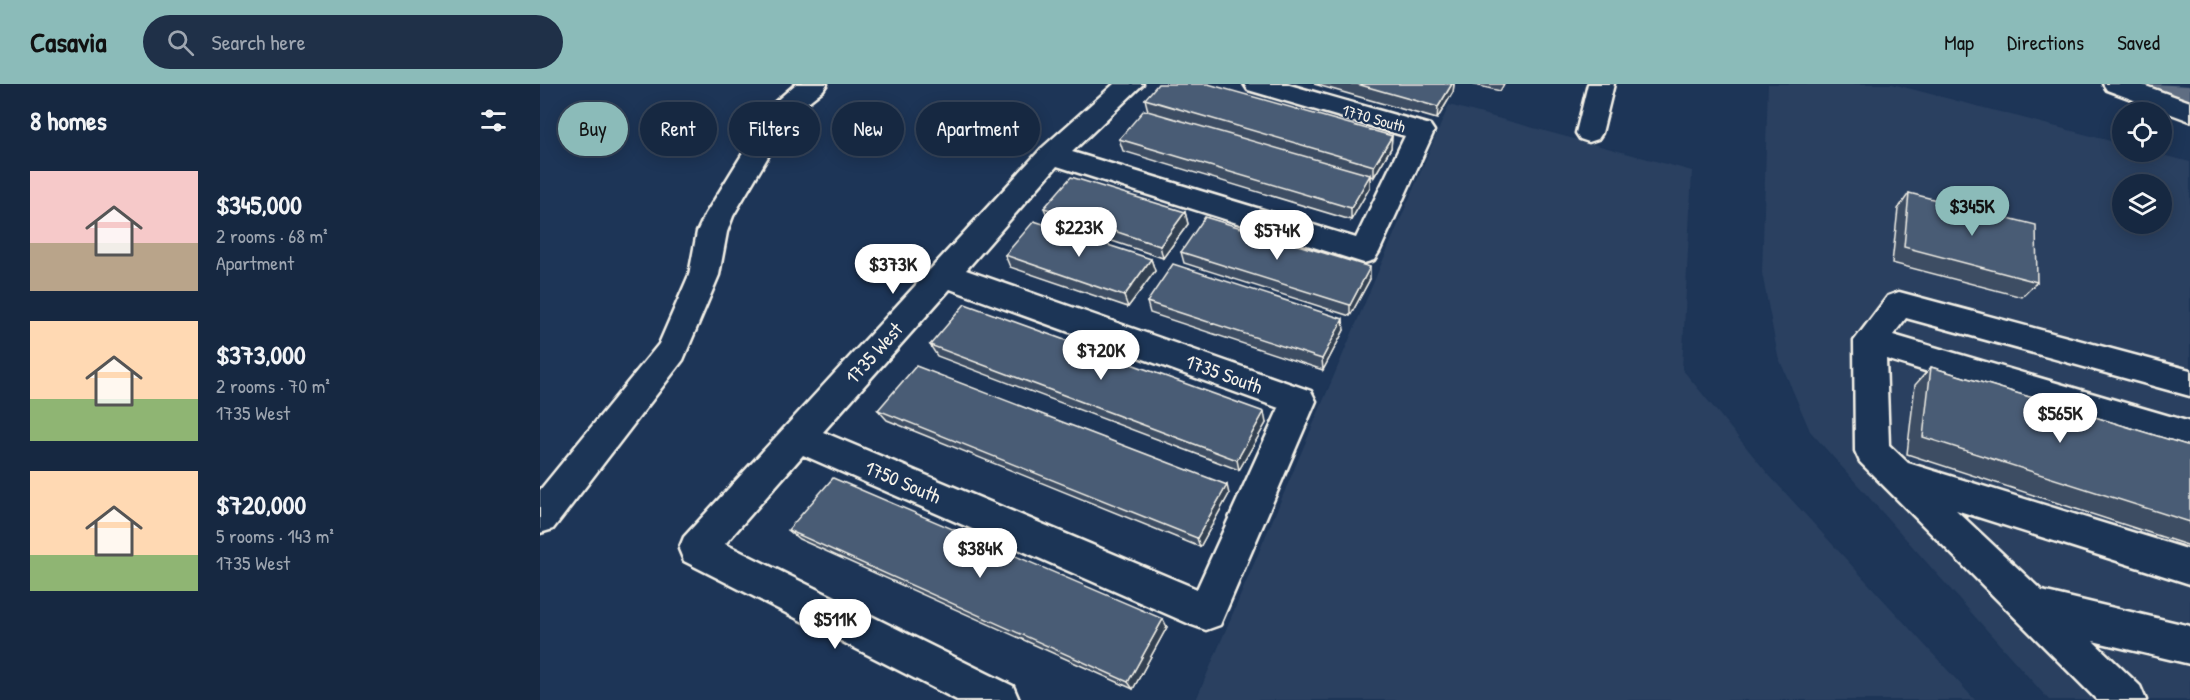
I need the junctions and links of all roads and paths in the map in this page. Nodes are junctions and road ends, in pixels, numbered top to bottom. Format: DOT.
graph roads {
  1 [pos="814,84"];
  2 [pos="1130,84"];
  3 [pos="1257,84"];
  4 [pos="1601,84"];
  5 [pos="2116,84"];
  6 [pos="2190,112"];
  7 [pos="1589,133"];
  8 [pos="1052,155"];
  9 [pos="945,275"];
  10 [pos="1870,341"];
  11 [pos="2190,383"];
  12 [pos="798,437"];
  13 [pos="2190,437"];
  14 [pos="1895,474"];
  15 [pos="540,517"];
  16 [pos="2190,567"];
  17 [pos="2030,606"];
  18 [pos="1206,612"];
  19 [pos="2190,645"];
  20 [pos="999,700"];
  21 [pos="2126,700"];
  1 -- 15 [label="street"];
  2 -- 8 [label="street, 1735 West"];
  3 -- 8 [label="street, 1770 South"];
  4 -- 7 [label="street"];
  5 -- 6 [label="street"];
  8 -- 9 [label="street, 1735 West"];
  9 -- 12 [label="street, 1735 West"];
  9 -- 18 [label="street, 1735 South"];
  10 -- 11 [label="street"];
  10 -- 13 [label="street"];
  10 -- 14 [label="street"];
  12 -- 18 [label="street, 1750 South"];
  12 -- 20 [label="street, 1735 West"];
  14 -- 16 [label="street"];
  14 -- 17 [label="street"];
  17 -- 19 [label="street"];
  17 -- 21 [label="street"];
}
